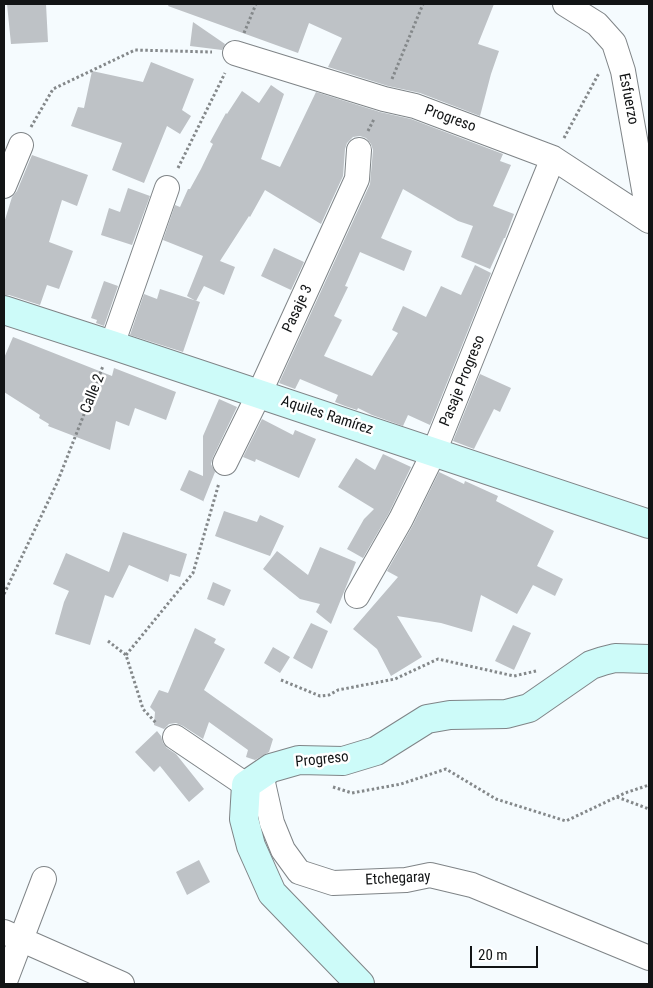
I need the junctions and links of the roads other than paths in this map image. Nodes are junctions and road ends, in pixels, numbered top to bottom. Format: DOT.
graph roads {
  1 [pos="565,4"];
  2 [pos="235,52"];
  3 [pos="21,145"];
  4 [pos="359,150"];
  5 [pos="553,158"];
  6 [pos="4,186"];
  7 [pos="167,188"];
  8 [pos="649,220"];
  9 [pos="4,310"];
  10 [pos="112,345"];
  11 [pos="259,394"];
  12 [pos="434,452"];
  13 [pos="225,463"];
  14 [pos="649,524"];
  15 [pos="357,596"];
  16 [pos="649,659"];
  17 [pos="175,737"];
  18 [pos="253,779"];
  19 [pos="44,879"];
  20 [pos="12,936"];
  21 [pos="649,958"];
  22 [pos="4,984"];
  23 [pos="122,984"];
  24 [pos="360,984"];
  1 -- 8 [label="street, Esfuerzo"];
  2 -- 5 [label="street, Progreso"];
  3 -- 6 [label="street"];
  4 -- 11 [label="street, Pasaje 3"];
  5 -- 8 [label="street, Progreso"];
  5 -- 12 [label="street, Pasaje Progreso"];
  7 -- 10 [label="street"];
  9 -- 10 [label="street, Aquiles Ramírez"];
  10 -- 11 [label="street, Aquiles Ramírez"];
  11 -- 12 [label="street, Aquiles Ramírez"];
  11 -- 13 [label="street, Pasaje 3"];
  12 -- 14 [label="street, Aquiles Ramírez"];
  12 -- 15 [label="street, Pasaje Progreso"];
  16 -- 18 [label="street, Progreso"];
  17 -- 18 [label="street"];
  18 -- 21 [label="street, Etchegaray"];
  18 -- 24 [label="street"];
  19 -- 20 [label="street"];
  20 -- 22 [label="street"];
  20 -- 23 [label="street"];
}
